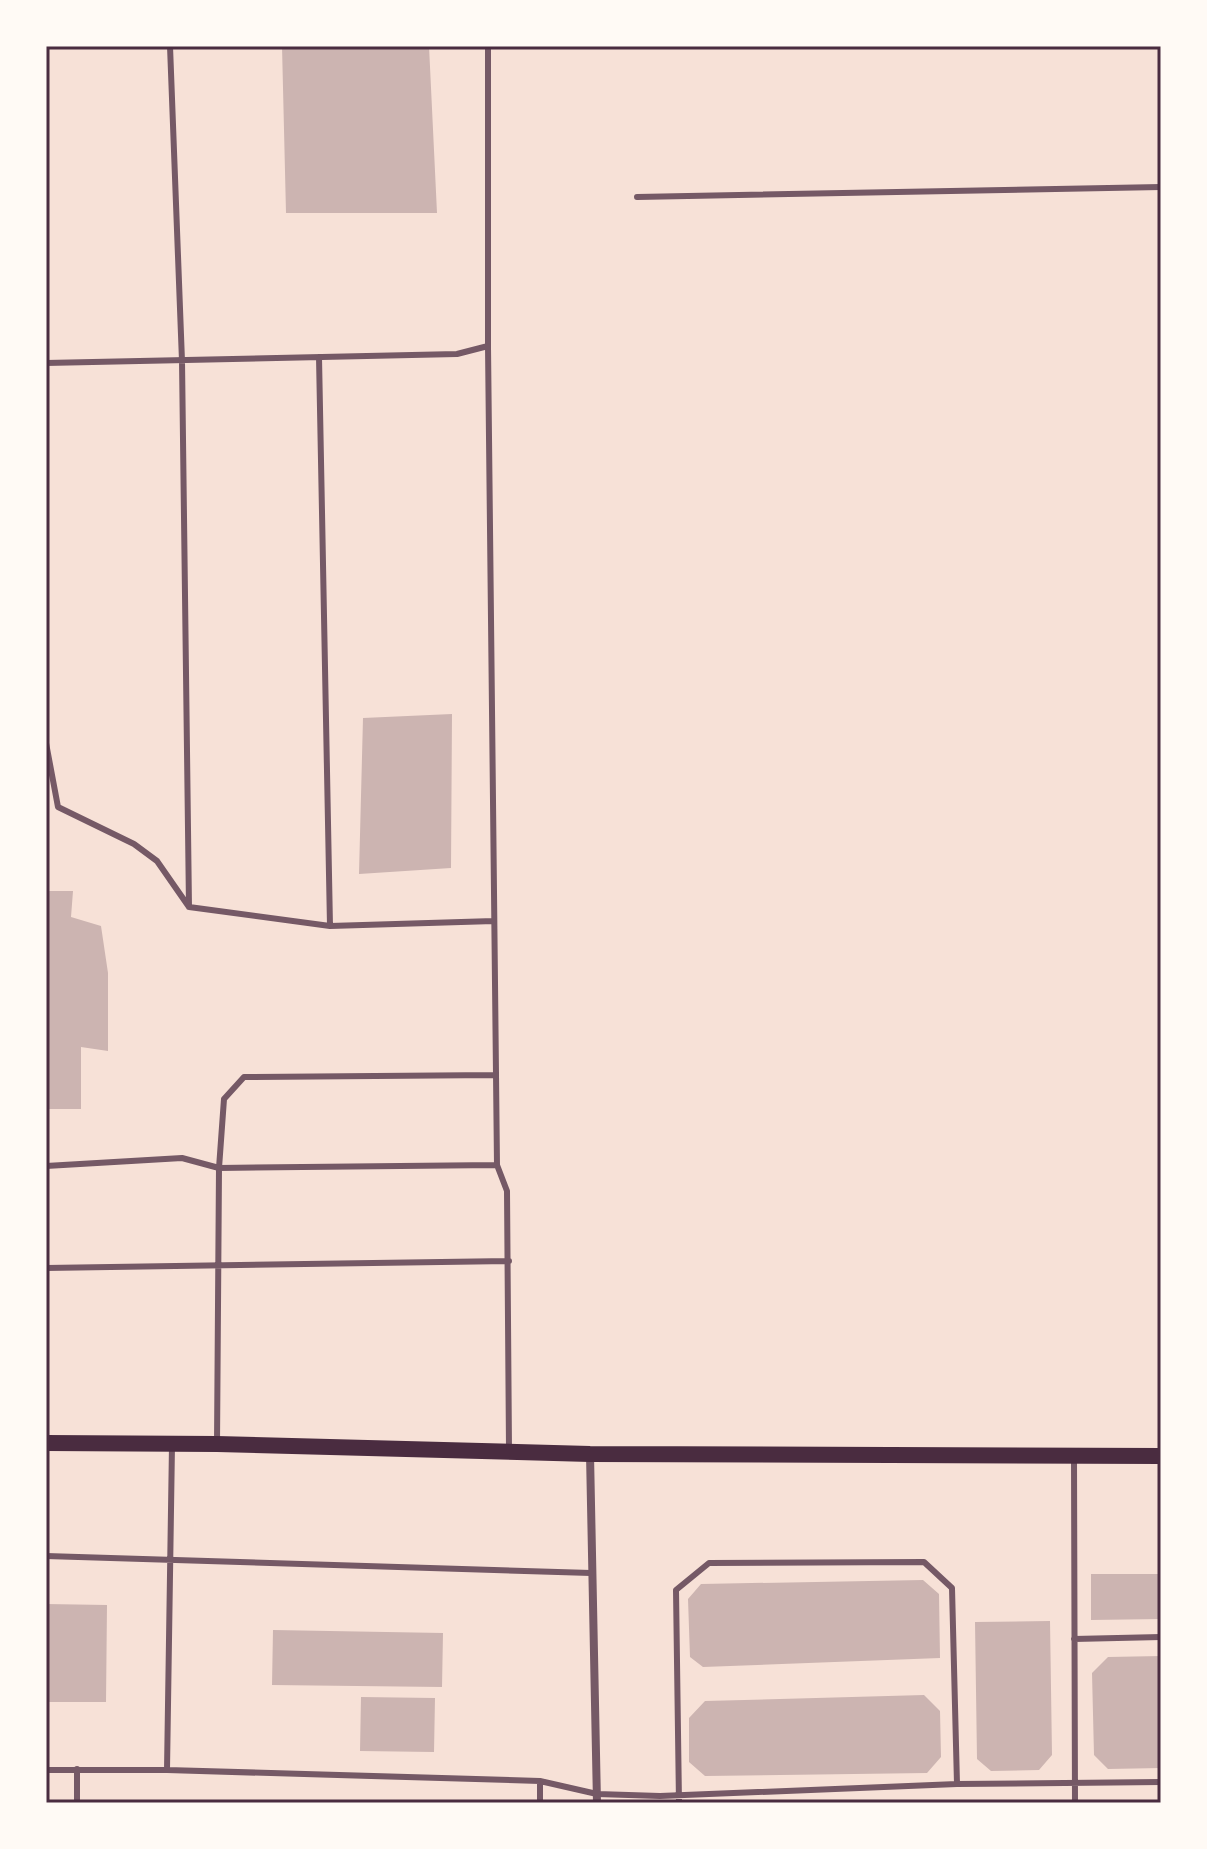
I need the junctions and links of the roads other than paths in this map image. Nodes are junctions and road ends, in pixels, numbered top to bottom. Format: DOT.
graph roads {
  1 [pos="170,46"];
  2 [pos="488,46"];
  3 [pos="1161,187"];
  4 [pos="637,197"];
  5 [pos="488,346"];
  6 [pos="319,357"];
  7 [pos="182,361"];
  8 [pos="46,363"];
  9 [pos="46,743"];
  10 [pos="189,907"];
  11 [pos="494,921"];
  12 [pos="330,926"];
  13 [pos="496,1075"];
  14 [pos="497,1165"];
  15 [pos="46,1166"];
  16 [pos="219,1168"];
  17 [pos="509,1261"];
  18 [pos="218,1265"];
  19 [pos="46,1268"];
  20 [pos="46,1443"];
  21 [pos="172,1444"];
  22 [pos="217,1444"];
  23 [pos="509,1453"];
  24 [pos="590,1454"];
  25 [pos="1074,1454"];
  26 [pos="1161,1456"];
  27 [pos="46,1556"];
  28 [pos="170,1559"];
  29 [pos="591,1573"];
  30 [pos="1161,1637"];
  31 [pos="1074,1639"];
  32 [pos="77,1769"];
  33 [pos="46,1770"];
  34 [pos="167,1770"];
  35 [pos="540,1781"];
  36 [pos="1161,1782"];
  37 [pos="957,1784"];
  38 [pos="1075,1785"];
  39 [pos="679,1795"];
  40 [pos="597,1799"];
  41 [pos="77,1803"];
  42 [pos="540,1803"];
  43 [pos="679,1803"];
  44 [pos="1075,1803"];
  1 -- 7 [label="lane"];
  2 -- 5 [label="lane"];
  3 -- 4 [label="lane"];
  5 -- 6 [label="lane"];
  5 -- 11 [label="lane"];
  6 -- 7 [label="lane"];
  6 -- 12 [label="lane"];
  7 -- 8 [label="lane"];
  7 -- 10 [label="lane"];
  9 -- 10 [label="lane"];
  10 -- 12 [label="lane"];
  11 -- 12 [label="lane"];
  11 -- 13 [label="lane"];
  13 -- 14 [label="lane"];
  13 -- 16 [label="lane"];
  14 -- 16 [label="lane"];
  14 -- 17 [label="lane"];
  15 -- 16 [label="lane"];
  16 -- 18 [label="lane"];
  17 -- 18 [label="lane"];
  17 -- 23 [label="lane"];
  18 -- 19 [label="lane"];
  18 -- 22 [label="lane"];
  20 -- 21 [label="main road"];
  21 -- 22 [label="main road"];
  21 -- 28 [label="lane"];
  22 -- 23 [label="main road"];
  23 -- 24 [label="main road"];
  24 -- 25 [label="main road"];
  24 -- 29 [label="street"];
  25 -- 26 [label="main road"];
  25 -- 31 [label="lane"];
  27 -- 28 [label="lane"];
  28 -- 29 [label="lane"];
  28 -- 34 [label="lane"];
  29 -- 40 [label="street"];
  30 -- 31 [label="lane"];
  31 -- 38 [label="lane"];
  32 -- 33 [label="lane"];
  32 -- 34 [label="lane"];
  32 -- 41 [label="lane"];
  34 -- 35 [label="lane"];
  35 -- 40 [label="lane"];
  35 -- 42 [label="lane"];
  36 -- 38 [label="lane"];
  37 -- 38 [label="lane"];
  37 -- 39 [label="lane"];
  37 -- 39 [label="lane"];
  38 -- 44 [label="lane"];
  39 -- 40 [label="lane"];
  39 -- 43 [label="lane"];
}
